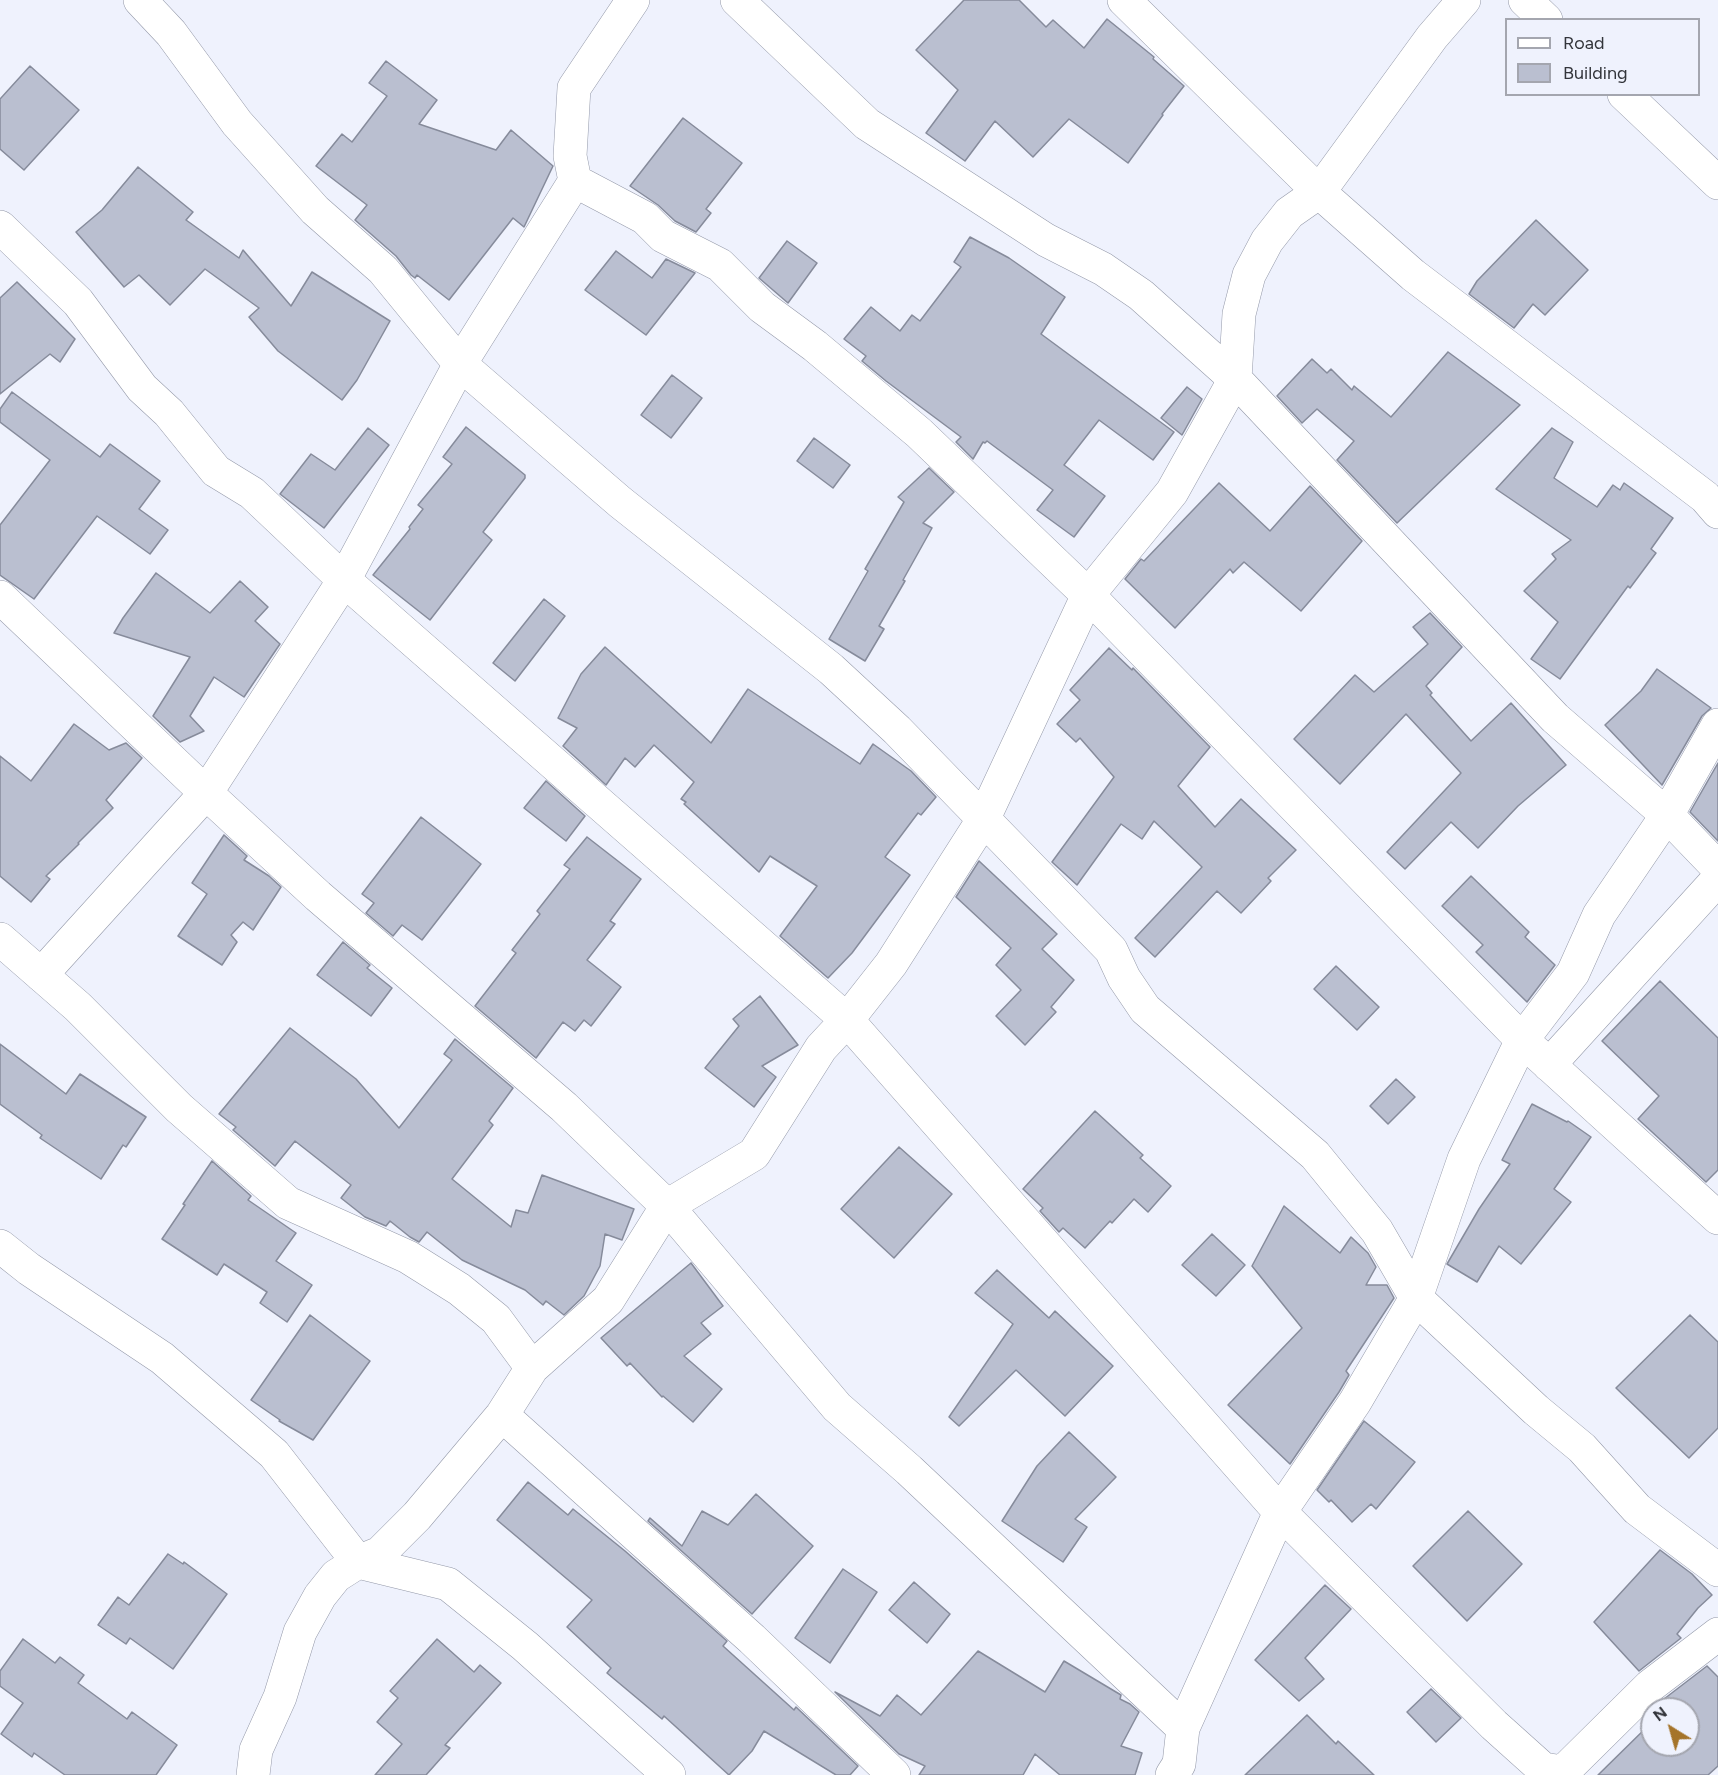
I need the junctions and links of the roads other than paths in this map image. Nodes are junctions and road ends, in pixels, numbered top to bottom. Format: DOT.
graph roads {
  1 [pos="140,0"];
  2 [pos="633,0"];
  3 [pos="736,0"];
  4 [pos="1125,0"];
  5 [pos="1464,0"];
  6 [pos="1526,0"];
  7 [pos="1544,18"];
  8 [pos="1626,96"];
  9 [pos="575,181"];
  10 [pos="1718,183"];
  11 [pos="1319,192"];
  12 [pos="0,227"];
  13 [pos="460,364"];
  14 [pos="1235,379"];
  15 [pos="1718,512"];
  16 [pos="344,580"];
  17 [pos="1088,595"];
  18 [pos="0,597"];
  19 [pos="1718,725"];
  20 [pos="206,793"];
  21 [pos="1667,815"];
  22 [pos="983,820"];
  23 [pos="1718,868"];
  24 [pos="1718,879"];
  25 [pos="0,939"];
  26 [pos="41,975"];
  27 [pos="847,1020"];
  28 [pos="1522,1040"];
  29 [pos="1549,1065"];
  30 [pos="667,1206"];
  31 [pos="1718,1218"];
  32 [pos="0,1246"];
  33 [pos="1416,1298"];
  34 [pos="531,1368"];
  35 [pos="502,1414"];
  36 [pos="1280,1512"];
  37 [pos="358,1562"];
  38 [pos="1718,1570"];
  39 [pos="1718,1634"];
  40 [pos="1183,1728"];
  41 [pos="1181,1771"];
  42 [pos="1564,1774"];
  43 [pos="253,1775"];
  44 [pos="669,1775"];
  45 [pos="894,1775"];
  1 -- 13 [label="street"];
  2 -- 9 [label="street"];
  3 -- 14 [label="street"];
  4 -- 11 [label="street"];
  5 -- 11 [label="street"];
  6 -- 7 [label="street"];
  8 -- 10 [label="street"];
  9 -- 13 [label="street"];
  9 -- 17 [label="street"];
  11 -- 14 [label="street"];
  11 -- 15 [label="street"];
  12 -- 16 [label="street"];
  13 -- 16 [label="street"];
  13 -- 22 [label="street"];
  14 -- 17 [label="street"];
  14 -- 21 [label="street"];
  16 -- 20 [label="street"];
  16 -- 27 [label="street"];
  17 -- 22 [label="street"];
  17 -- 28 [label="street"];
  18 -- 20 [label="street"];
  19 -- 21 [label="street"];
  20 -- 26 [label="street"];
  20 -- 30 [label="street"];
  21 -- 23 [label="street"];
  21 -- 28 [label="street"];
  22 -- 27 [label="street"];
  22 -- 33 [label="street"];
  24 -- 29 [label="street"];
  25 -- 26 [label="street"];
  26 -- 34 [label="street"];
  27 -- 30 [label="street"];
  27 -- 36 [label="street"];
  28 -- 29 [label="street"];
  28 -- 33 [label="street"];
  29 -- 31 [label="street"];
  30 -- 34 [label="street"];
  30 -- 40 [label="street"];
  32 -- 37 [label="street"];
  33 -- 36 [label="street"];
  33 -- 38 [label="street"];
  34 -- 35 [label="street"];
  35 -- 37 [label="street"];
  35 -- 45 [label="street"];
  36 -- 40 [label="street"];
  36 -- 42 [label="street"];
  37 -- 43 [label="street"];
  37 -- 44 [label="street"];
  39 -- 42 [label="street"];
  40 -- 41 [label="street"];
}
